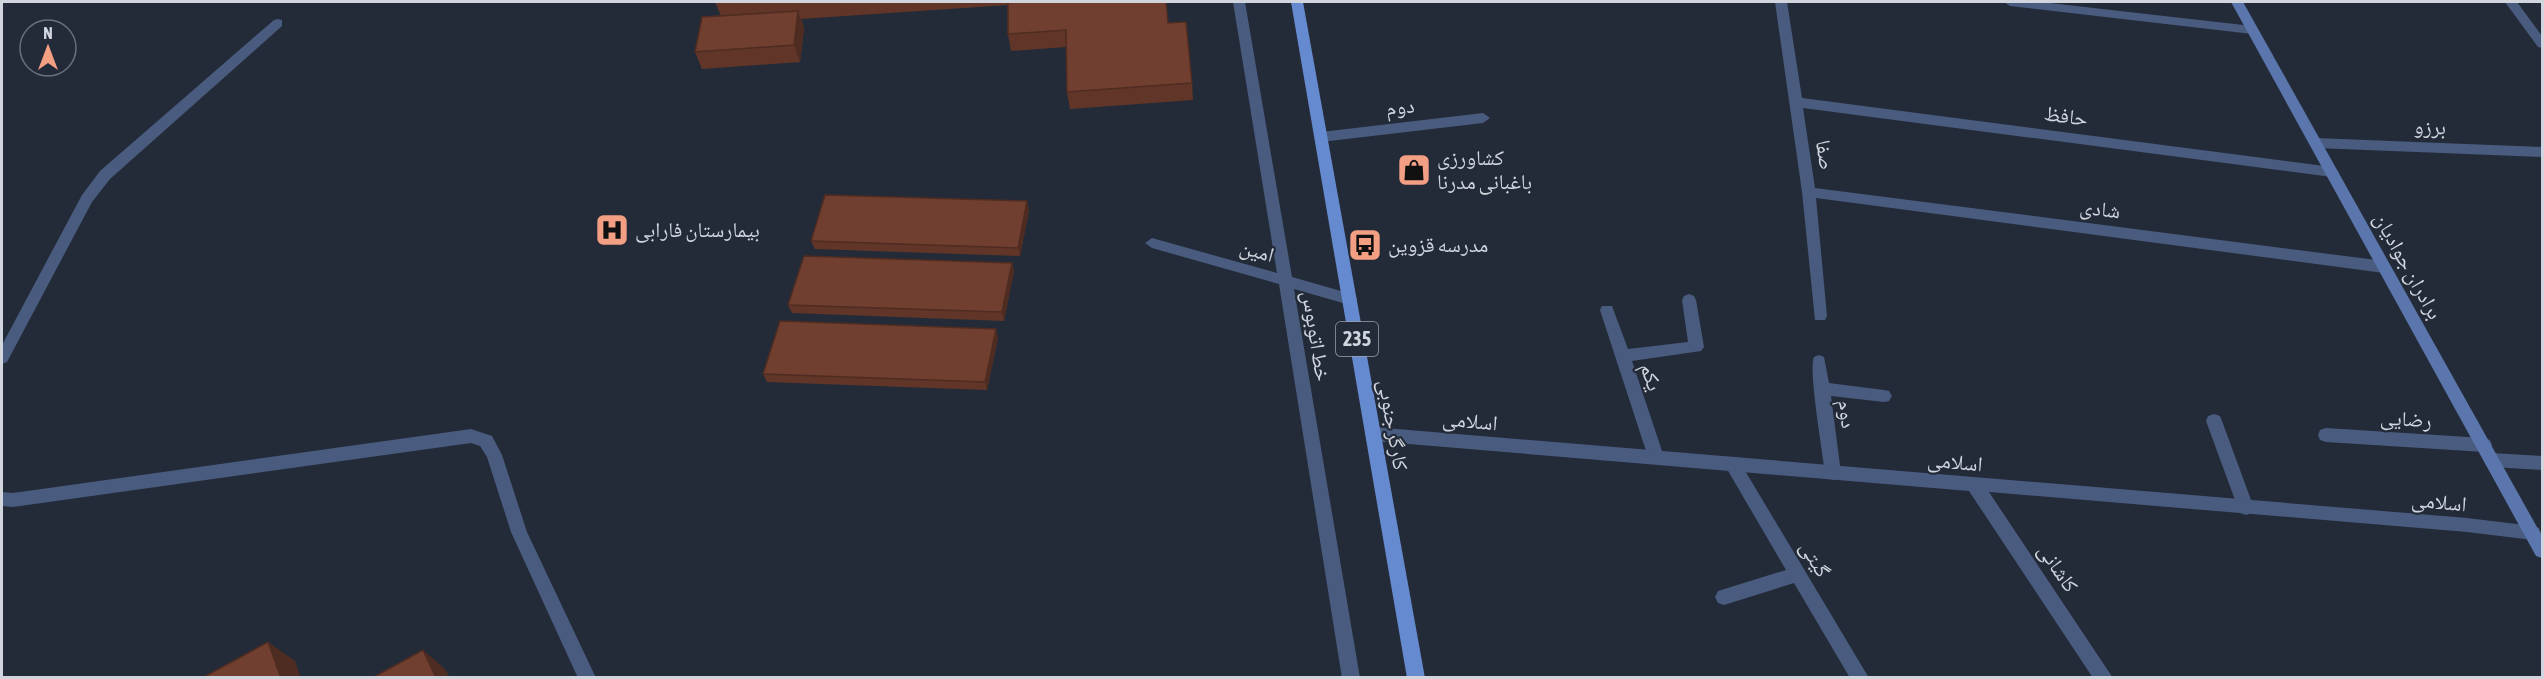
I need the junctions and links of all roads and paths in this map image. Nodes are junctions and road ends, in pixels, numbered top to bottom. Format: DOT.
graph roads {
  1 [pos="1239,2"];
  2 [pos="1297,2"];
  3 [pos="1781,2"];
  4 [pos="2010,2"];
  5 [pos="2237,2"];
  6 [pos="2511,2"];
  7 [pos="278,23"];
  8 [pos="2252,30"];
  9 [pos="2542,42"];
  10 [pos="1795,102"];
  11 [pos="1484,118"];
  12 [pos="1321,136"];
  13 [pos="2316,143"];
  14 [pos="2542,152"];
  15 [pos="2332,172"];
  16 [pos="1809,192"];
  17 [pos="1152,243"];
  18 [pos="2384,267"];
  19 [pos="1350,299"];
  20 [pos="1689,300"];
  21 [pos="1607,310"];
  22 [pos="1820,316"];
  23 [pos="1622,356"];
  24 [pos="2,358"];
  25 [pos="1819,361"];
  26 [pos="1822,389"];
  27 [pos="1884,396"];
  28 [pos="2214,421"];
  29 [pos="1373,434"];
  30 [pos="2326,435"];
  31 [pos="2488,452"];
  32 [pos="1656,458"];
  33 [pos="2542,463"];
  34 [pos="1732,464"];
  35 [pos="1833,472"];
  36 [pos="1974,484"];
  37 [pos="2,499"];
  38 [pos="2246,508"];
  39 [pos="2533,534"];
  40 [pos="2542,551"];
  41 [pos="1798,574"];
  42 [pos="1724,597"];
  43 [pos="587,678"];
  44 [pos="1351,678"];
  45 [pos="1416,678"];
  46 [pos="1860,678"];
  47 [pos="2104,678"];
  1 -- 44 [label="street, خط اتوبوس"];
  2 -- 12 [label="main road, کارگر جنوبی / 235"];
  3 -- 10 [label="street, صفا"];
  4 -- 8 [label="street"];
  5 -- 8 [label="street, برادران جوادیان"];
  6 -- 9 [label="street"];
  7 -- 24 [label="street"];
  8 -- 13 [label="street, برادران جوادیان"];
  10 -- 15 [label="street, حافظ"];
  10 -- 16 [label="street, صفا"];
  11 -- 12 [label="street, دوم"];
  12 -- 19 [label="main road, کارگر جنوبی / 235"];
  13 -- 14 [label="street, برزو"];
  13 -- 15 [label="street, برادران جوادیان"];
  15 -- 18 [label="street, برادران جوادیان"];
  16 -- 18 [label="street, شادی"];
  16 -- 22 [label="street, صفا"];
  17 -- 19 [label="street, امین"];
  18 -- 31 [label="street, برادران جوادیان"];
  19 -- 29 [label="main road, کارگر جنوبی / 235"];
  20 -- 23 [label="street"];
  21 -- 23 [label="street, یکم"];
  23 -- 32 [label="street, یکم"];
  25 -- 26 [label="street, دوم"];
  26 -- 27 [label="street"];
  26 -- 35 [label="street, دوم"];
  28 -- 38 [label="street"];
  29 -- 32 [label="street, اسلامی"];
  29 -- 45 [label="main road, کارگر جنوبی / 235"];
  30 -- 31 [label="street, رضایی"];
  31 -- 33 [label="street, رضایی"];
  31 -- 39 [label="street, برادران جوادیان"];
  32 -- 34 [label="street, اسلامی"];
  34 -- 35 [label="street, اسلامی"];
  34 -- 41 [label="street, گیتی"];
  35 -- 36 [label="street, اسلامی"];
  36 -- 38 [label="street, اسلامی"];
  36 -- 47 [label="street, کاشانی"];
  37 -- 43 [label="street"];
  38 -- 39 [label="street, اسلامی"];
  39 -- 40 [label="street, برادران جوادیان"];
  41 -- 42 [label="street"];
  41 -- 46 [label="street, گیتی"];
}
